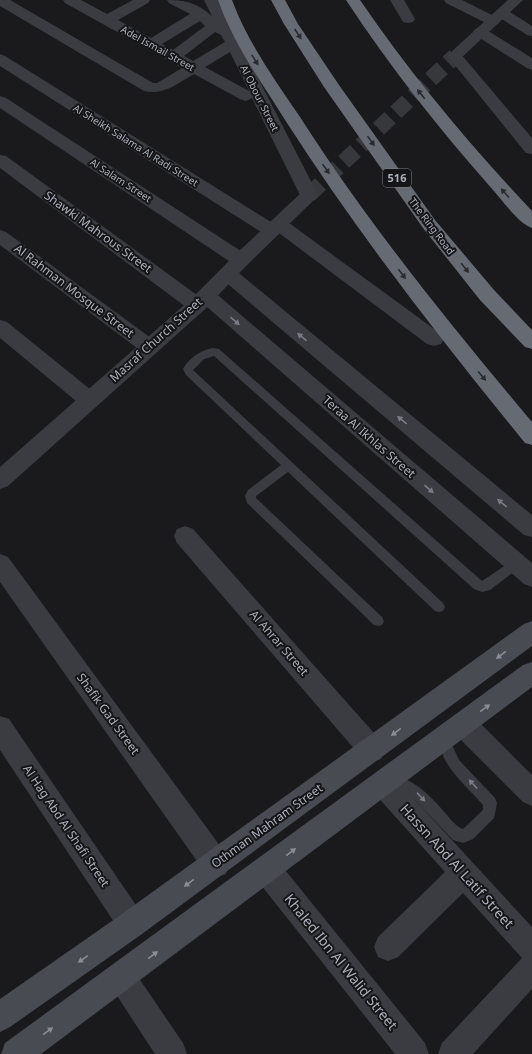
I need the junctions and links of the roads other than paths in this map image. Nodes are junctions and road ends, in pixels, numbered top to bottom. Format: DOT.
graph roads {
  1 [pos="0,0"];
  2 [pos="70,0"];
  3 [pos="143,0"];
  4 [pos="174,0"];
  5 [pos="211,0"];
  6 [pos="225,0"];
  7 [pos="278,0"];
  8 [pos="353,0"];
  9 [pos="397,0"];
  10 [pos="451,0"];
  11 [pos="516,0"];
  12 [pos="201,14"];
  13 [pos="497,17"];
  14 [pos="408,19"];
  15 [pos="108,20"];
  16 [pos="480,32"];
  17 [pos="532,32"];
  18 [pos="224,34"];
  19 [pos="152,44"];
  20 [pos="174,56"];
  21 [pos="0,59"];
  22 [pos="532,64"];
  23 [pos="194,67"];
  24 [pos="246,96"];
  25 [pos="0,101"];
  26 [pos="532,149"];
  27 [pos="0,160"];
  28 [pos="309,196"];
  29 [pos="532,222"];
  30 [pos="276,227"];
  31 [pos="0,236"];
  32 [pos="241,260"];
  33 [pos="228,274"];
  34 [pos="201,300"];
  35 [pos="0,327"];
  36 [pos="434,339"];
  37 [pos="532,342"];
  38 [pos="148,346"];
  39 [pos="89,400"];
  40 [pos="532,437"];
  41 [pos="288,465"];
  42 [pos="0,480"];
  43 [pos="532,528"];
  44 [pos="185,536"];
  45 [pos="0,564"];
  46 [pos="516,564"];
  47 [pos="532,577"];
  48 [pos="439,607"];
  49 [pos="378,621"];
  50 [pos="532,632"];
  51 [pos="530,679"];
  52 [pos="0,728"];
  53 [pos="455,730"];
  54 [pos="372,750"];
  55 [pos="385,783"];
  56 [pos="532,793"];
  57 [pos="216,864"];
  58 [pos="267,870"];
  59 [pos="464,873"];
  60 [pos="132,924"];
  61 [pos="388,947"];
  62 [pos="532,948"];
  63 [pos="532,968"];
  64 [pos="122,978"];
  65 [pos="0,1017"];
  66 [pos="16,1054"];
  67 [pos="172,1054"];
  68 [pos="414,1054"];
  69 [pos="453,1054"];
  1 -- 23 [label="street"];
  2 -- 15 [label="street, Adel Ismail Street"];
  3 -- 15 [label="street"];
  4 -- 12 [label="street"];
  5 -- 18 [label="street, Al Obour Street"];
  6 -- 40 [label="highway, one-way"];
  7 -- 37 [label="highway, The Ring Road / 516, one-way"];
  29 -- 8 [label="highway, one-way"];
  9 -- 14 [label="street"];
  10 -- 13 [label="street"];
  11 -- 13 [label="street"];
  12 -- 18 [label="street"];
  12 -- 19 [label="street"];
  13 -- 16 [label="street"];
  13 -- 17 [label="street"];
  15 -- 19 [label="street, Adel Ismail Street"];
  16 -- 22 [label="street"];
  16 -- 26 [label="street"];
  18 -- 20 [label="street"];
  18 -- 23 [label="street"];
  18 -- 28 [label="street, Al Obour Street"];
  19 -- 20 [label="street, Adel Ismail Street"];
  20 -- 23 [label="street, Adel Ismail Street"];
  21 -- 30 [label="street, Al Sheikh Salama Al Radi Street"];
  23 -- 24 [label="street, Adel Ismail Street"];
  25 -- 32 [label="street, Al Salam Street"];
  27 -- 34 [label="street, Shawki Mahrous Street"];
  28 -- 30 [label="street, Masraf Church Street"];
  30 -- 32 [label="street, Masraf Church Street"];
  30 -- 36 [label="street, Al Sheikh Salama Al Radi Street"];
  31 -- 38 [label="street, Al Rahman Mosque Street"];
  32 -- 33 [label="street, Masraf Church Street"];
  33 -- 34 [label="street, Masraf Church Street"];
  43 -- 33 [label="street, one-way"];
  34 -- 38 [label="street, Masraf Church Street"];
  34 -- 46 [label="street, Teraa Al Ikhlas Street, one-way"];
  35 -- 39 [label="street"];
  38 -- 39 [label="street, Masraf Church Street"];
  39 -- 42 [label="street, Masraf Church Street"];
  41 -- 46 [label="lane"];
  41 -- 48 [label="lane"];
  41 -- 49 [label="lane"];
  44 -- 54 [label="street, Al Ahrar Street"];
  45 -- 57 [label="street, Shafik Gad Street"];
  46 -- 47 [label="street, Teraa Al Ikhlas Street"];
  50 -- 54 [label="main road, Othman Mahram Street, one-way"];
  53 -- 51 [label="main road, one-way"];
  52 -- 60 [label="street, Al Hag Abd Al Shafi Street"];
  53 -- 55 [label="main road"];
  55 -- 53 [label="lane, one-way"];
  53 -- 56 [label="street"];
  54 -- 57 [label="main road, Othman Mahram Street"];
  58 -- 55 [label="main road, one-way"];
  55 -- 59 [label="street, Hassn Abd Al Latif Street"];
  57 -- 60 [label="main road, Othman Mahram Street, one-way"];
  64 -- 58 [label="main road, one-way"];
  58 -- 68 [label="street, Khaled Ibn Al Walid Street"];
  59 -- 61 [label="street"];
  59 -- 62 [label="street, Hassn Abd Al Latif Street"];
  60 -- 65 [label="main road, Othman Mahram Street, one-way"];
  63 -- 69 [label="street"];
  66 -- 64 [label="main road, one-way"];
  64 -- 67 [label="street"];
}
